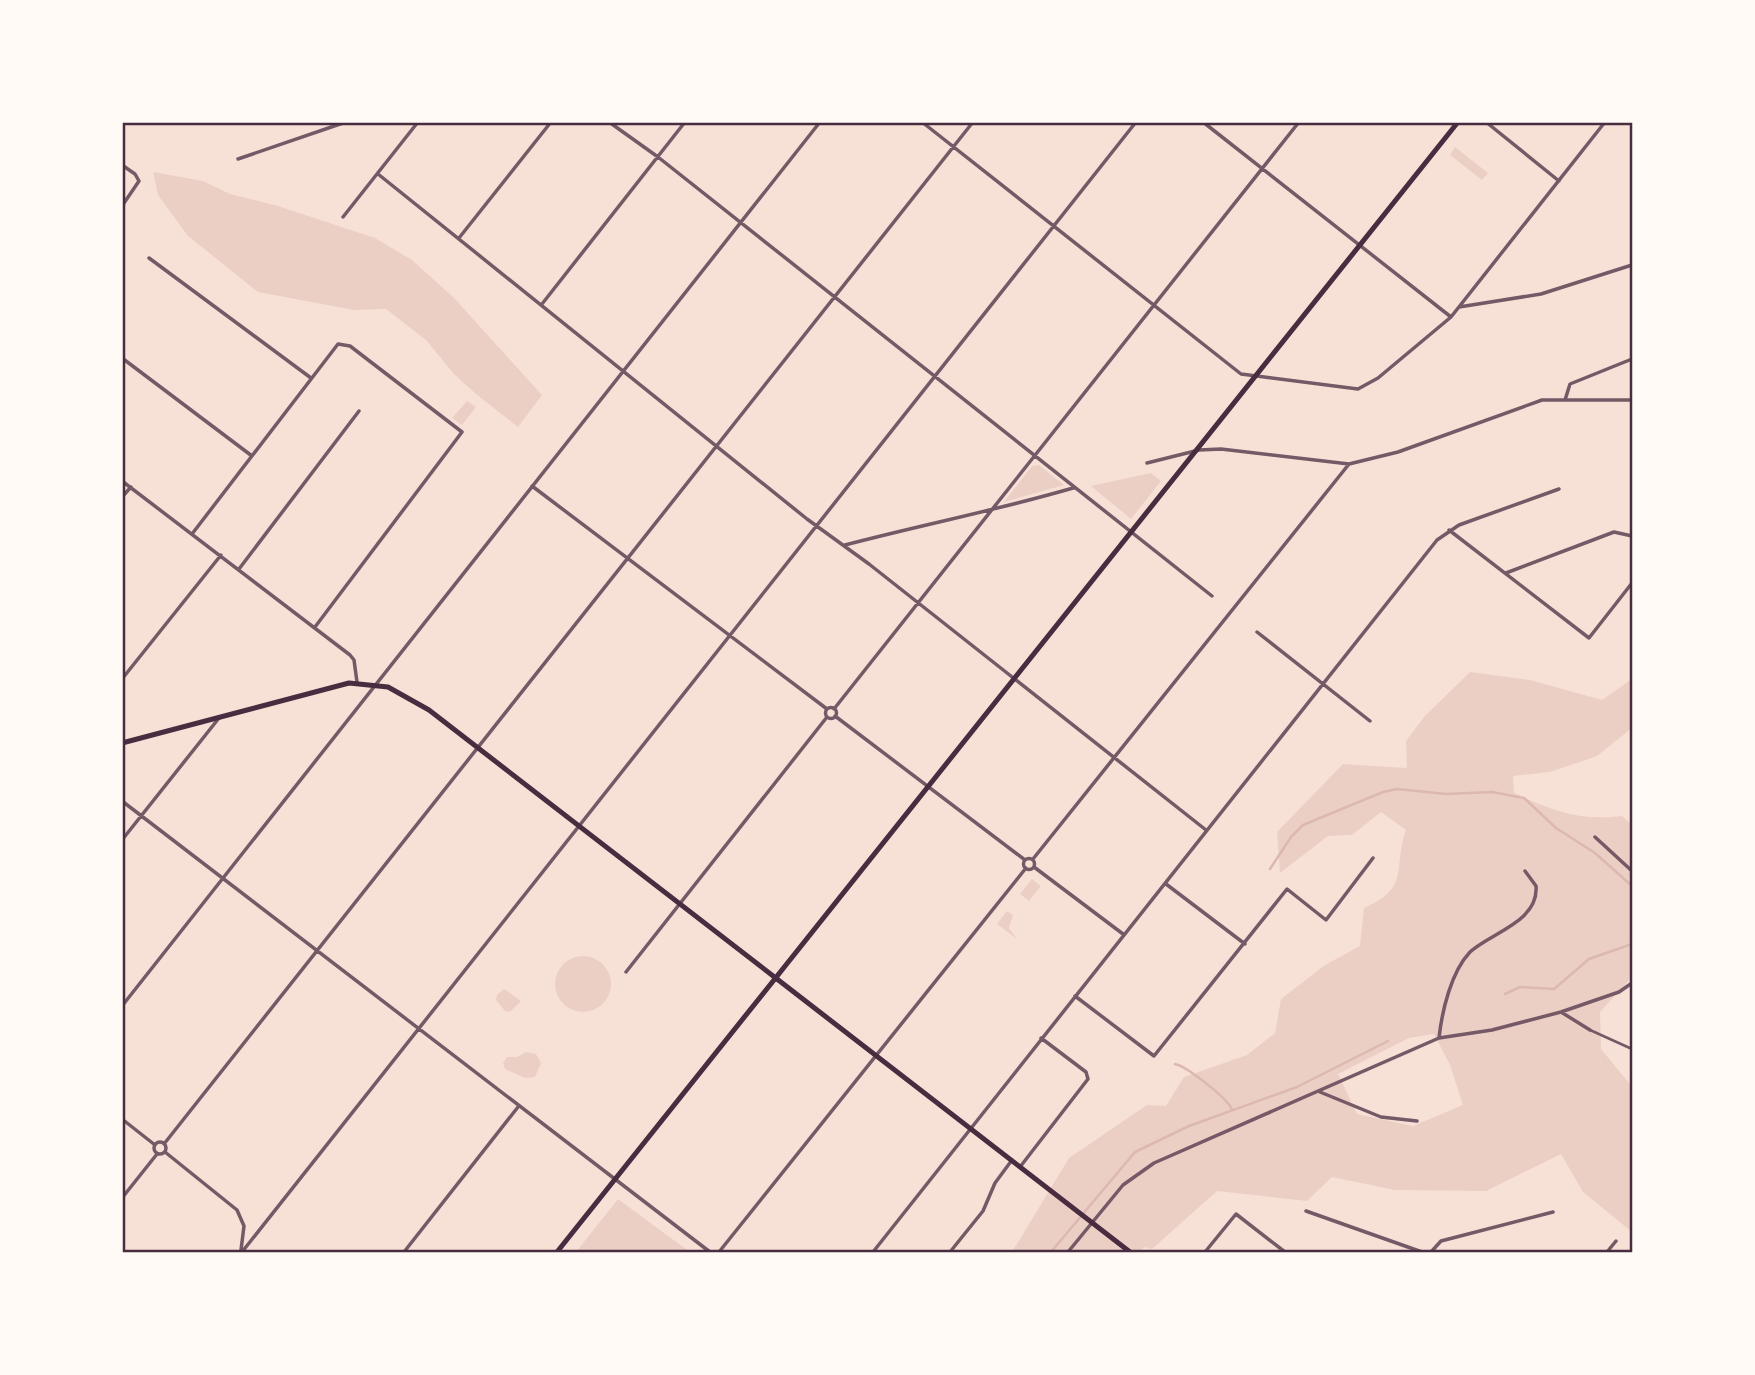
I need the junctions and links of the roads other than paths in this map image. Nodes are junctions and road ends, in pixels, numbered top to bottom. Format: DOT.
graph roads {
  1 [pos="346,122"];
  2 [pos="418,122"];
  3 [pos="551,122"];
  4 [pos="609,122"];
  5 [pos="685,122"];
  6 [pos="820,122"];
  7 [pos="922,122"];
  8 [pos="973,122"];
  9 [pos="1136,122"];
  10 [pos="1203,122"];
  11 [pos="1299,122"];
  12 [pos="1458,122"];
  13 [pos="1486,122"];
  14 [pos="1605,122"];
  15 [pos="953,147"];
  16 [pos="658,157"];
  17 [pos="238,159"];
  18 [pos="122,165"];
  19 [pos="1262,169"];
  20 [pos="378,174"];
  21 [pos="1559,181"];
  22 [pos="122,206"];
  23 [pos="343,217"];
  24 [pos="740,223"];
  25 [pos="1054,226"];
  26 [pos="459,238"];
  27 [pos="1360,246"];
  28 [pos="149,257"];
  29 [pos="1633,265"];
  30 [pos="834,297"];
  31 [pos="542,304"];
  32 [pos="1154,305"];
  33 [pos="1459,307"];
  34 [pos="1451,317"];
  35 [pos="122,358"];
  36 [pos="1633,359"];
  37 [pos="623,371"];
  38 [pos="934,376"];
  39 [pos="311,378"];
  40 [pos="1256,378"];
  41 [pos="1565,400"];
  42 [pos="1633,400"];
  43 [pos="359,411"];
  44 [pos="716,447"];
  45 [pos="1199,450"];
  46 [pos="252,456"];
  47 [pos="1034,456"];
  48 [pos="1147,463"];
  49 [pos="1349,464"];
  50 [pos="122,481"];
  51 [pos="532,486"];
  52 [pos="131,487"];
  53 [pos="1074,487"];
  54 [pos="1559,489"];
  55 [pos="122,497"];
  56 [pos="991,510"];
  57 [pos="817,525"];
  58 [pos="1449,530"];
  59 [pos="1132,533"];
  60 [pos="192,534"];
  61 [pos="1633,536"];
  62 [pos="845,545"];
  63 [pos="221,555"];
  64 [pos="627,558"];
  65 [pos="239,569"];
  66 [pos="1506,573"];
  67 [pos="1633,583"];
  68 [pos="1212,596"];
  69 [pos="918,603"];
  70 [pos="315,627"];
  71 [pos="1258,632"];
  72 [pos="730,635"];
  73 [pos="122,679"];
  74 [pos="1016,680"];
  75 [pos="357,682"];
  76 [pos="1322,683"];
  77 [pos="376,684"];
  78 [pos="827,709"];
  79 [pos="834,709"];
  80 [pos="835,716"];
  81 [pos="827,717"];
  82 [pos="219,719"];
  83 [pos="1370,721"];
  84 [pos="122,743"];
  85 [pos="477,747"];
  86 [pos="1115,758"];
  87 [pos="929,787"];
  88 [pos="122,801"];
  89 [pos="142,816"];
  90 [pos="577,826"];
  91 [pos="1206,830"];
  92 [pos="1594,837"];
  93 [pos="122,840"];
  94 [pos="1373,858"];
  95 [pos="1033,859"];
  96 [pos="1025,860"];
  97 [pos="1034,867"];
  98 [pos="1026,868"];
  99 [pos="1525,871"];
  100 [pos="1633,871"];
  101 [pos="223,878"];
  102 [pos="1165,883"];
  103 [pos="680,904"];
  104 [pos="1124,934"];
  105 [pos="1245,944"];
  106 [pos="316,951"];
  107 [pos="626,972"];
  108 [pos="777,979"];
  109 [pos="1633,983"];
  110 [pos="1075,996"];
  111 [pos="122,1006"];
  112 [pos="1561,1012"];
  113 [pos="418,1028"];
  114 [pos="1590,1030"];
  115 [pos="1041,1038"];
  116 [pos="1439,1038"];
  117 [pos="1633,1049"];
  118 [pos="876,1056"];
  119 [pos="1318,1092"];
  120 [pos="518,1107"];
  121 [pos="122,1119"];
  122 [pos="1417,1121"];
  123 [pos="970,1128"];
  124 [pos="155,1144"];
  125 [pos="164,1144"];
  126 [pos="164,1152"];
  127 [pos="157,1154"];
  128 [pos="1012,1160"];
  129 [pos="1020,1167"];
  130 [pos="614,1180"];
  131 [pos="122,1198"];
  132 [pos="1306,1211"];
  133 [pos="1553,1212"];
  134 [pos="1616,1241"];
  135 [pos="1434,1251"];
  136 [pos="241,1252"];
  137 [pos="404,1252"];
  138 [pos="557,1252"];
  139 [pos="710,1252"];
  140 [pos="719,1252"];
  141 [pos="873,1252"];
  142 [pos="950,1252"];
  143 [pos="1068,1252"];
  144 [pos="1130,1252"];
  145 [pos="1205,1252"];
  146 [pos="1285,1252"];
  147 [pos="1422,1252"];
  148 [pos="1607,1252"];
  1 -- 17 [label="street"];
  2 -- 20 [label="street"];
  3 -- 26 [label="street"];
  4 -- 16 [label="street"];
  5 -- 16 [label="street"];
  6 -- 24 [label="street"];
  7 -- 15 [label="street"];
  8 -- 15 [label="street"];
  9 -- 25 [label="street"];
  10 -- 19 [label="street"];
  11 -- 19 [label="street"];
  12 -- 27 [label="main road"];
  13 -- 21 [label="street"];
  14 -- 21 [label="street"];
  15 -- 25 [label="street"];
  15 -- 30 [label="street"];
  16 -- 24 [label="street"];
  16 -- 31 [label="street"];
  18 -- 22 [label="street"];
  19 -- 27 [label="street"];
  19 -- 32 [label="street"];
  20 -- 23 [label="street"];
  20 -- 26 [label="street"];
  21 -- 33 [label="street"];
  24 -- 30 [label="street"];
  24 -- 37 [label="street"];
  25 -- 32 [label="street"];
  25 -- 38 [label="street"];
  26 -- 31 [label="street"];
  27 -- 34 [label="street"];
  27 -- 40 [label="main road"];
  28 -- 39 [label="street"];
  29 -- 33 [label="street"];
  30 -- 38 [label="street"];
  30 -- 44 [label="street"];
  31 -- 37 [label="street"];
  32 -- 40 [label="street"];
  32 -- 47 [label="street"];
  33 -- 34 [label="street"];
  34 -- 40 [label="street"];
  35 -- 46 [label="street"];
  36 -- 41 [label="street"];
  37 -- 44 [label="street"];
  37 -- 51 [label="street"];
  38 -- 47 [label="street"];
  38 -- 57 [label="street"];
  39 -- 46 [label="street"];
  39 -- 70 [label="street"];
  40 -- 45 [label="main road"];
  41 -- 42 [label="street"];
  41 -- 49 [label="street"];
  43 -- 65 [label="street"];
  44 -- 57 [label="street"];
  44 -- 64 [label="street"];
  45 -- 48 [label="street"];
  45 -- 49 [label="street"];
  45 -- 59 [label="main road"];
  46 -- 60 [label="street"];
  47 -- 53 [label="street"];
  47 -- 56 [label="street"];
  49 -- 86 [label="street"];
  50 -- 52 [label="street"];
  51 -- 64 [label="street"];
  51 -- 77 [label="street"];
  52 -- 55 [label="street"];
  52 -- 60 [label="street"];
  53 -- 56 [label="street"];
  53 -- 59 [label="street"];
  54 -- 58 [label="street"];
  56 -- 62 [label="street"];
  56 -- 69 [label="street"];
  57 -- 62 [label="street"];
  57 -- 72 [label="street"];
  58 -- 66 [label="street"];
  58 -- 76 [label="street"];
  59 -- 68 [label="street"];
  59 -- 74 [label="main road"];
  60 -- 63 [label="street"];
  61 -- 66 [label="street"];
  62 -- 69 [label="street"];
  63 -- 65 [label="street"];
  63 -- 73 [label="street"];
  64 -- 72 [label="street"];
  64 -- 85 [label="street"];
  65 -- 70 [label="street"];
  66 -- 67 [label="street"];
  69 -- 74 [label="street"];
  69 -- 79 [label="street"];
  70 -- 75 [label="street"];
  71 -- 76 [label="street"];
  72 -- 78 [label="street"];
  72 -- 90 [label="street"];
  74 -- 86 [label="street"];
  74 -- 87 [label="main road"];
  75 -- 77 [label="main road"];
  75 -- 82 [label="main road"];
  76 -- 83 [label="street"];
  76 -- 91 [label="street"];
  77 -- 85 [label="main road"];
  77 -- 101 [label="street"];
  78 -- 79 [label="street"];
  78 -- 81 [label="street"];
  79 -- 80 [label="street"];
  80 -- 81 [label="street"];
  80 -- 87 [label="street"];
  81 -- 103 [label="street"];
  82 -- 84 [label="main road"];
  82 -- 89 [label="street"];
  85 -- 90 [label="main road"];
  85 -- 106 [label="street"];
  86 -- 91 [label="street"];
  86 -- 95 [label="street"];
  87 -- 96 [label="street"];
  87 -- 108 [label="main road"];
  88 -- 89 [label="street"];
  89 -- 93 [label="street"];
  89 -- 101 [label="street"];
  90 -- 103 [label="main road"];
  90 -- 113 [label="street"];
  91 -- 102 [label="street"];
  92 -- 100 [label="street"];
  94 -- 105 [label="street"];
  95 -- 96 [label="street"];
  95 -- 97 [label="street"];
  96 -- 98 [label="street"];
  97 -- 98 [label="street"];
  97 -- 104 [label="street"];
  98 -- 118 [label="street"];
  99 -- 116 [label="street"];
  101 -- 106 [label="street"];
  101 -- 111 [label="street"];
  102 -- 104 [label="street"];
  102 -- 105 [label="street"];
  103 -- 107 [label="street"];
  103 -- 108 [label="main road"];
  104 -- 110 [label="street"];
  105 -- 110 [label="street"];
  106 -- 113 [label="street"];
  106 -- 125 [label="street"];
  108 -- 118 [label="main road"];
  108 -- 130 [label="main road"];
  109 -- 112 [label="street"];
  110 -- 115 [label="street"];
  112 -- 114 [label="street"];
  112 -- 116 [label="street"];
  113 -- 120 [label="street"];
  113 -- 136 [label="street"];
  114 -- 117 [label="street"];
  115 -- 123 [label="street"];
  115 -- 129 [label="street"];
  116 -- 119 [label="street"];
  118 -- 123 [label="main road"];
  118 -- 140 [label="street"];
  119 -- 122 [label="street"];
  119 -- 143 [label="street"];
  120 -- 130 [label="street"];
  120 -- 137 [label="street"];
  121 -- 124 [label="street"];
  123 -- 128 [label="main road"];
  123 -- 141 [label="street"];
  124 -- 125 [label="street"];
  124 -- 127 [label="street"];
  125 -- 126 [label="street"];
  126 -- 127 [label="street"];
  126 -- 136 [label="street"];
  127 -- 131 [label="street"];
  128 -- 129 [label="main road"];
  128 -- 142 [label="street"];
  129 -- 144 [label="main road"];
  130 -- 138 [label="main road"];
  130 -- 139 [label="street"];
  132 -- 147 [label="street"];
  133 -- 135 [label="street"];
  134 -- 148 [label="street"];
  145 -- 146 [label="street"];
}
